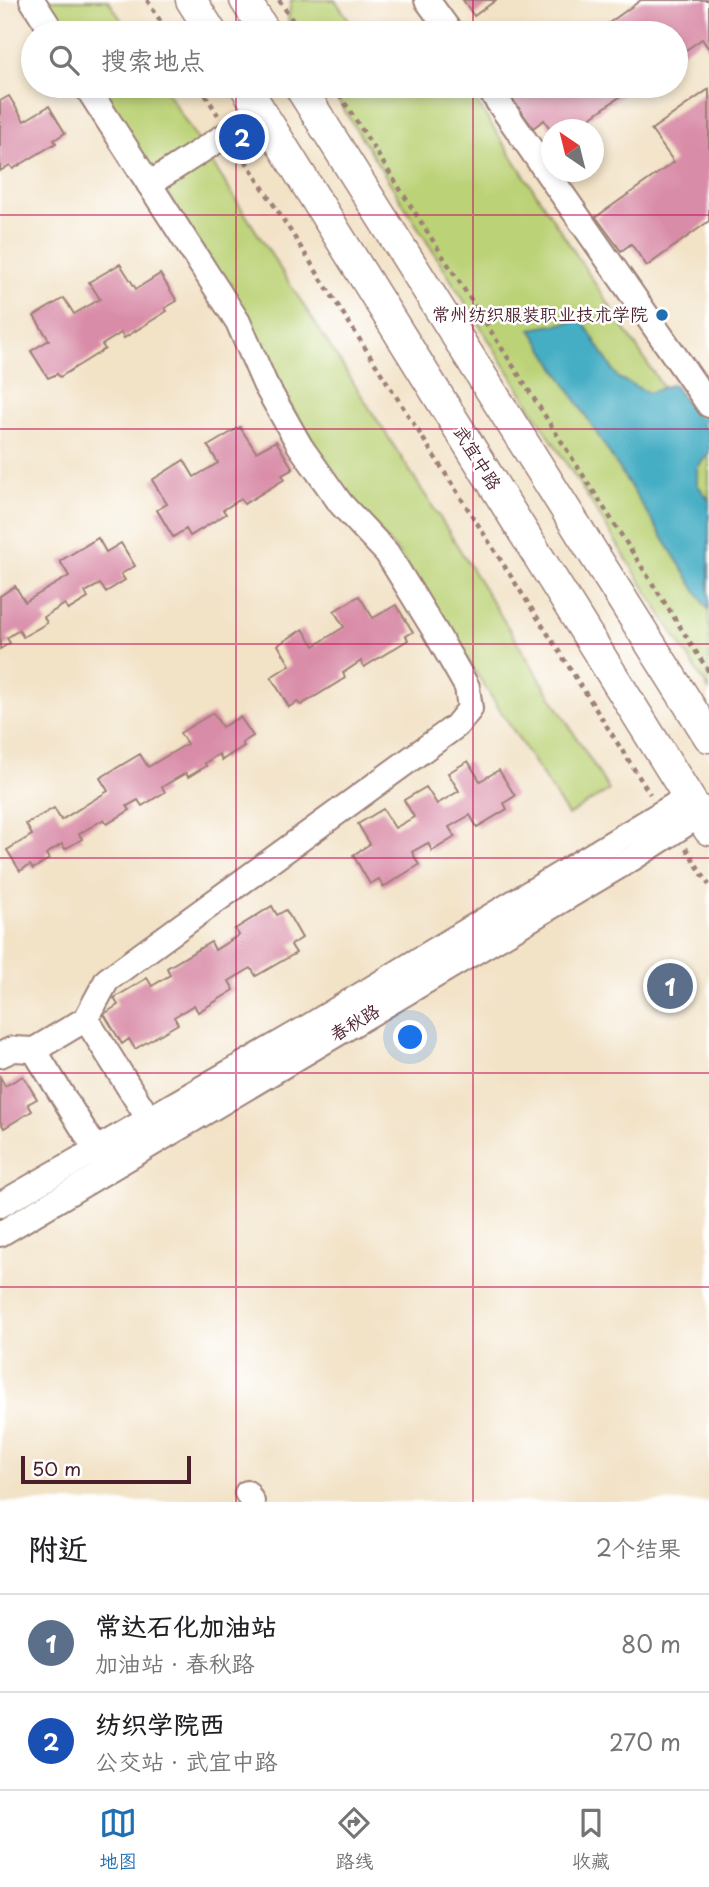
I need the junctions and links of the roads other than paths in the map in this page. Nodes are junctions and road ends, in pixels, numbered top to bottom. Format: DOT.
graph roads {
  1 [pos="32,0"];
  2 [pos="191,0"];
  3 [pos="244,0"];
  4 [pos="427,0"];
  5 [pos="45,21"];
  6 [pos="204,21"];
  7 [pos="257,21"];
  8 [pos="442,21"];
  9 [pos="94,98"];
  10 [pos="253,98"];
  11 [pos="307,98"];
  12 [pos="495,98"];
  13 [pos="262,112"];
  14 [pos="149,184"];
  15 [pos="709,405"];
  16 [pos="709,737"];
  17 [pos="702,813"];
  18 [pos="86,1019"];
  19 [pos="34,1050"];
  20 [pos="0,1055"];
  21 [pos="155,1129"];
  22 [pos="103,1159"];
  23 [pos="0,1205"];
  24 [pos="0,1234"];
  1 -- 5 [label="street"];
  2 -- 6 [label="main road"];
  3 -- 7 [label="main road"];
  4 -- 8 [label="street"];
  9 -- 14 [label="street"];
  10 -- 13 [label="main road, 武宜中路"];
  11 -- 16 [label="main road"];
  12 -- 15 [label="street"];
  13 -- 14 [label="street"];
  13 -- 17 [label="main road, 武宜中路"];
  14 -- 18 [label="street"];
  17 -- 21 [label="street, 春秋路"];
  18 -- 19 [label="street"];
  18 -- 21 [label="street"];
  19 -- 20 [label="street"];
  19 -- 22 [label="street"];
  21 -- 22 [label="street, 春秋路"];
  22 -- 23 [label="street, 春秋路"];
  22 -- 24 [label="street, 春秋路"];
}
